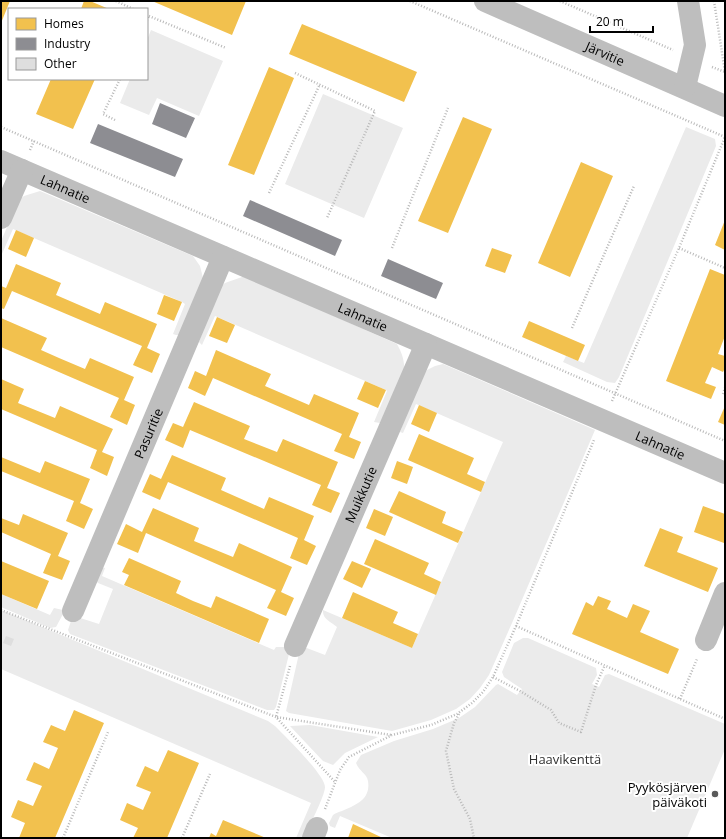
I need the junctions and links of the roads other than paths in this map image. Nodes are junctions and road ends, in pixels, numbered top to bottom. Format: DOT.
graph roads {
  1 [pos="485,1"];
  2 [pos="688,1"];
  3 [pos="685,87"];
  4 [pos="725,106"];
  5 [pos="1,161"];
  6 [pos="22,170"];
  7 [pos="1,218"];
  8 [pos="223,256"];
  9 [pos="426,344"];
  10 [pos="725,473"];
  11 [pos="725,593"];
  12 [pos="73,611"];
  13 [pos="706,640"];
  14 [pos="295,646"];
  1 -- 3 [label="street, Järvitie"];
  2 -- 3 [label="street"];
  3 -- 4 [label="street, Järvitie"];
  5 -- 6 [label="street, Lahnatie"];
  6 -- 7 [label="street"];
  6 -- 8 [label="street, Lahnatie"];
  8 -- 9 [label="street, Lahnatie"];
  8 -- 12 [label="street, Pasuritie"];
  9 -- 10 [label="street, Lahnatie"];
  9 -- 14 [label="street, Muikkutie"];
  11 -- 13 [label="street"];
}
